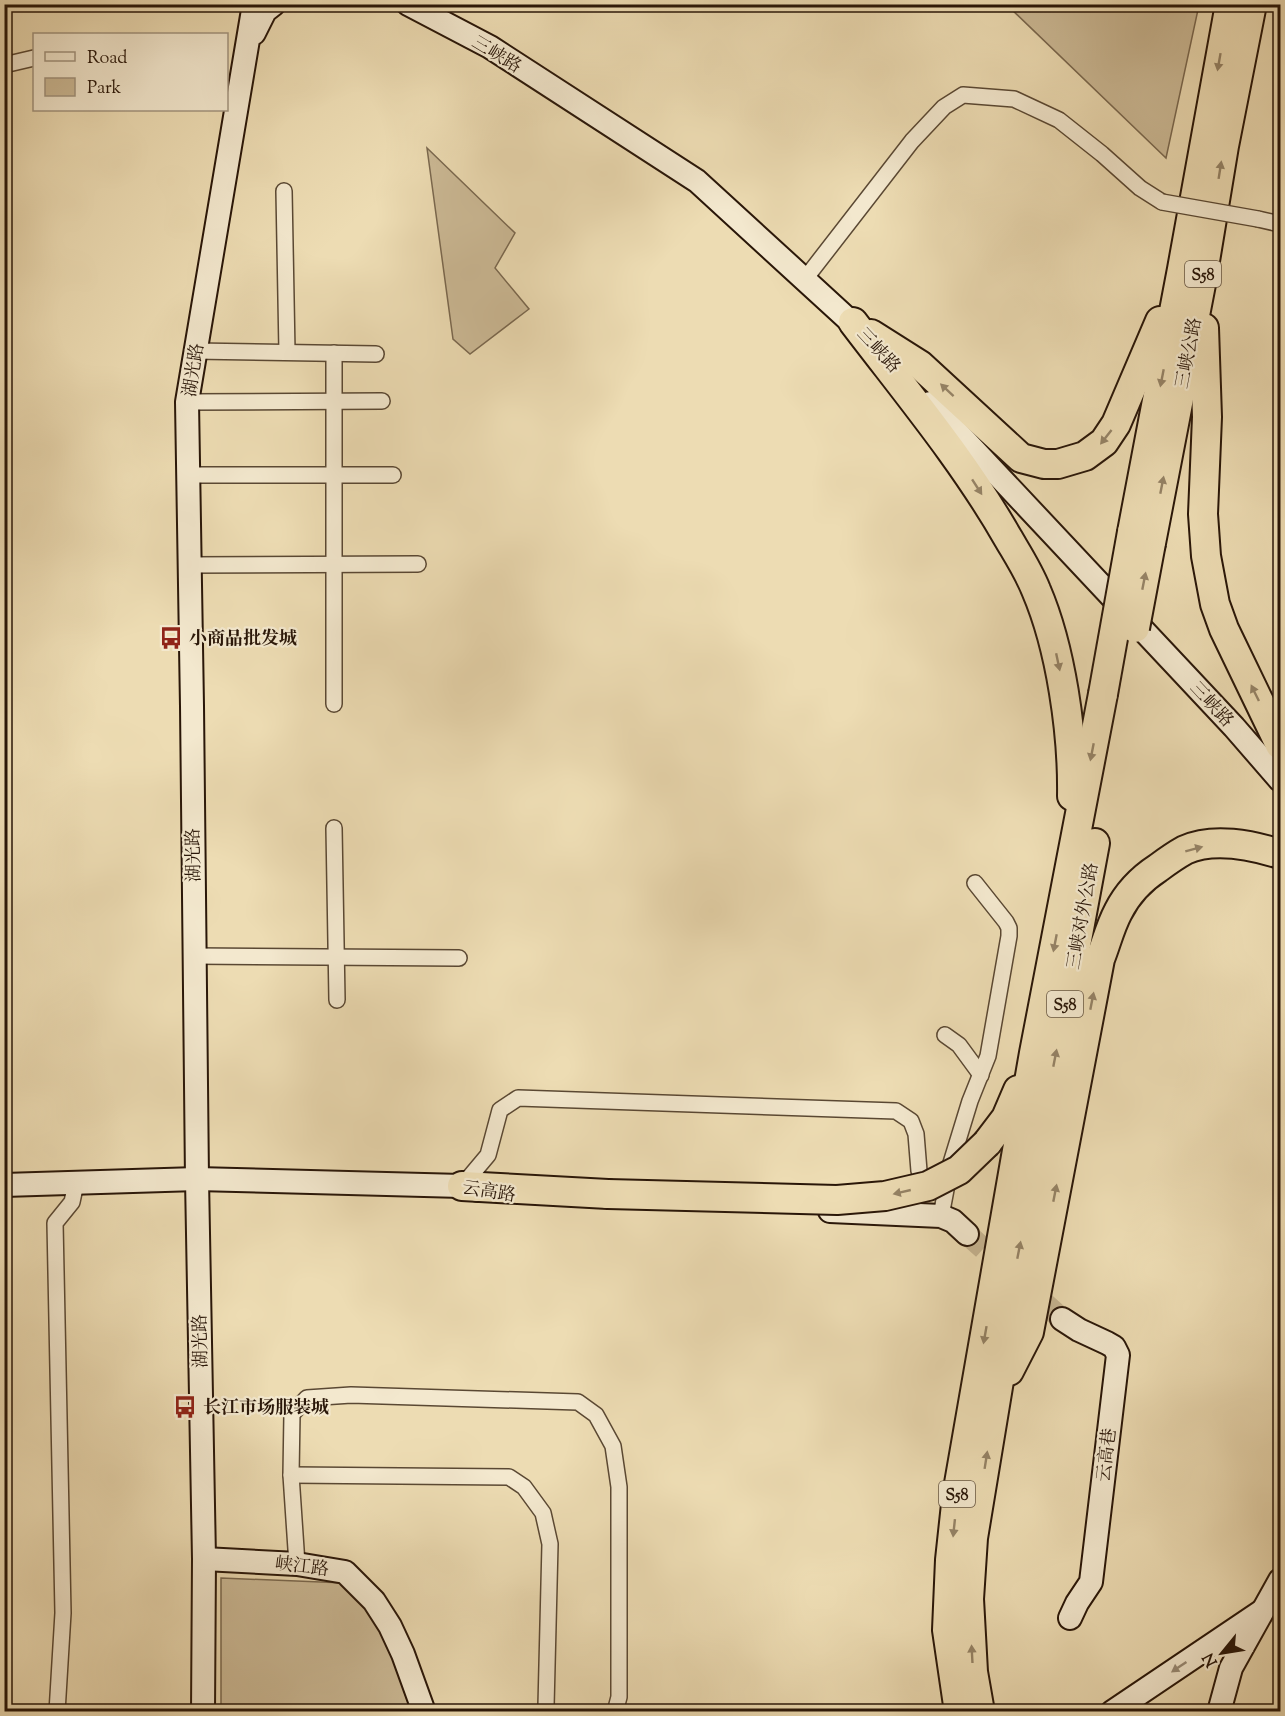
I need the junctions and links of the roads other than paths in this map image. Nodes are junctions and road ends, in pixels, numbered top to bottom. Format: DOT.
graph roads {
  1 [pos="241,4"];
  2 [pos="254,4"];
  3 [pos="274,4"];
  4 [pos="408,4"];
  5 [pos="1230,4"];
  6 [pos="1252,4"];
  7 [pos="246,48"];
  8 [pos="33,58"];
  9 [pos="4,65"];
  10 [pos="232,96"];
  11 [pos="284,191"];
  12 [pos="1281,224"];
  13 [pos="1192,274"];
  14 [pos="805,279"];
  15 [pos="854,322"];
  16 [pos="195,351"];
  17 [pos="287,352"];
  18 [pos="334,353"];
  19 [pos="376,354"];
  20 [pos="334,401"];
  21 [pos="382,401"];
  22 [pos="187,402"];
  23 [pos="188,475"];
  24 [pos="334,475"];
  25 [pos="393,475"];
  26 [pos="418,564"];
  27 [pos="334,565"];
  28 [pos="190,566"];
  29 [pos="1112,698"];
  30 [pos="334,704"];
  31 [pos="1281,745"];
  32 [pos="1281,780"];
  33 [pos="334,828"];
  34 [pos="1281,854"];
  35 [pos="1072,858"];
  36 [pos="975,883"];
  37 [pos="194,956"];
  38 [pos="337,957"];
  39 [pos="459,958"];
  40 [pos="337,1000"];
  41 [pos="945,1035"];
  42 [pos="1034,1053"];
  43 [pos="981,1075"];
  44 [pos="919,1171"];
  45 [pos="197,1179"];
  46 [pos="76,1183"];
  47 [pos="4,1185"];
  48 [pos="462,1186"];
  49 [pos="941,1216"];
  50 [pos="967,1234"];
  51 [pos="1062,1319"];
  52 [pos="995,1400"];
  53 [pos="291,1475"];
  54 [pos="204,1560"];
  55 [pos="297,1564"];
  56 [pos="1281,1580"];
  57 [pos="1262,1611"];
  58 [pos="1070,1618"];
  59 [pos="57,1712"];
  60 [pos="203,1712"];
  61 [pos="424,1712"];
  62 [pos="548,1712"];
  63 [pos="615,1712"];
  64 [pos="959,1712"];
  65 [pos="980,1712"];
  66 [pos="1112,1712"];
  67 [pos="1219,1712"];
  1 -- 7 [label="main road"];
  2 -- 7 [label="main road, 湖光路"];
  3 -- 7 [label="main road"];
  4 -- 14 [label="main road, 三峡路"];
  5 -- 13 [label="highway, 三峡公路 / S58, one-way"];
  13 -- 6 [label="highway, 三峡公路 / S58, one-way"];
  7 -- 10 [label="main road, 湖光路"];
  8 -- 9 [label="street"];
  10 -- 16 [label="main road, 湖光路"];
  11 -- 17 [label="street"];
  12 -- 14 [label="street, bridge"];
  13 -- 15 [label="highway, one-way"];
  13 -- 29 [label="highway, 三峡公路 / S58, bridge"];
  31 -- 13 [label="highway, one-way"];
  14 -- 15 [label="main road, 三峡路"];
  15 -- 32 [label="main road, 三峡路"];
  15 -- 35 [label="highway, one-way"];
  16 -- 17 [label="street"];
  16 -- 22 [label="main road, 湖光路"];
  17 -- 18 [label="street"];
  18 -- 19 [label="street"];
  18 -- 20 [label="street"];
  20 -- 21 [label="street"];
  20 -- 22 [label="street"];
  20 -- 24 [label="street"];
  22 -- 23 [label="main road, 湖光路"];
  23 -- 24 [label="street"];
  23 -- 28 [label="main road, 湖光路"];
  24 -- 25 [label="street"];
  24 -- 27 [label="street"];
  26 -- 27 [label="street"];
  27 -- 28 [label="street"];
  27 -- 30 [label="street"];
  28 -- 37 [label="main road, 湖光路"];
  29 -- 35 [label="highway, 三峡对外公路 / S58, one-way"];
  52 -- 29 [label="highway, 三峡对外公路 / S58, one-way"];
  33 -- 38 [label="street"];
  52 -- 34 [label="highway, one-way"];
  35 -- 42 [label="highway, 三峡对外公路 / S58, one-way"];
  36 -- 43 [label="street"];
  37 -- 38 [label="street"];
  37 -- 45 [label="main road, 湖光路"];
  38 -- 39 [label="street"];
  38 -- 40 [label="street"];
  41 -- 43 [label="street"];
  42 -- 48 [label="highway, one-way, bridge"];
  42 -- 64 [label="highway, 三峡对外公路 / S58, one-way"];
  43 -- 49 [label="street"];
  44 -- 48 [label="street"];
  45 -- 46 [label="main road, 云高路"];
  45 -- 48 [label="main road, 云高路"];
  45 -- 54 [label="main road, 湖光路"];
  46 -- 47 [label="main road, 云高路"];
  46 -- 59 [label="street"];
  48 -- 49 [label="main road, 云高路"];
  49 -- 50 [label="main road"];
  51 -- 58 [label="main road, 云高巷"];
  65 -- 52 [label="highway, S58, one-way"];
  53 -- 55 [label="street"];
  53 -- 62 [label="street"];
  53 -- 63 [label="street"];
  54 -- 55 [label="main road, 峡江路"];
  54 -- 60 [label="main road, 湖光路"];
  55 -- 61 [label="main road, 峡江路"];
  56 -- 57 [label="main road"];
  57 -- 66 [label="main road, one-way"];
  57 -- 67 [label="main road"];
}
